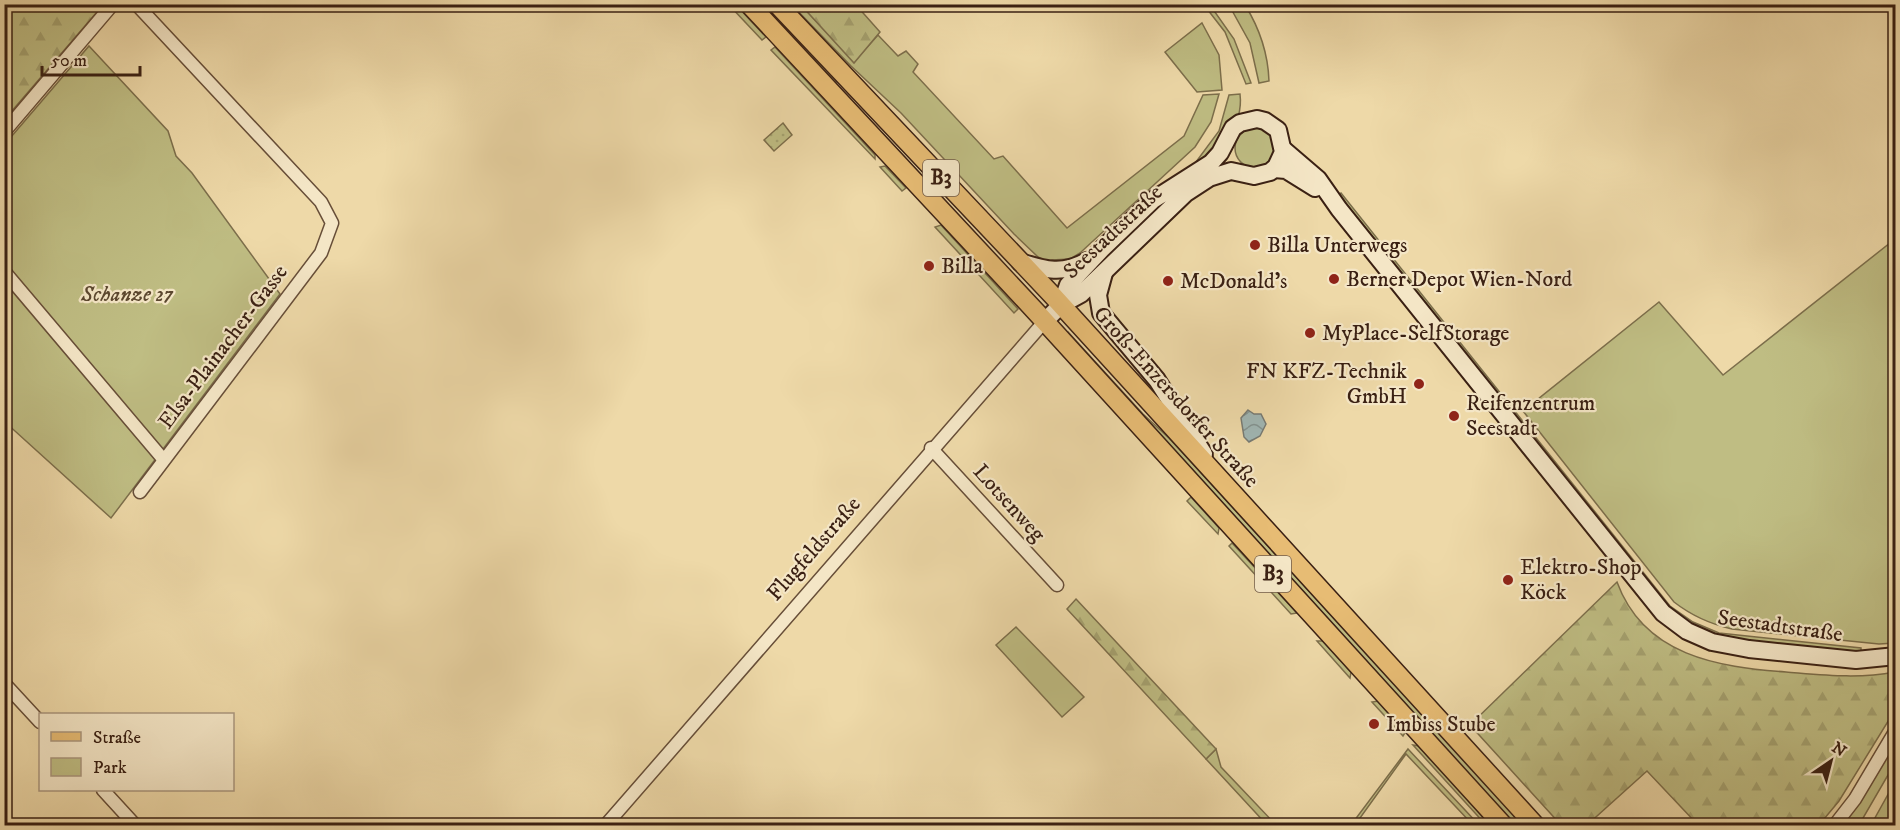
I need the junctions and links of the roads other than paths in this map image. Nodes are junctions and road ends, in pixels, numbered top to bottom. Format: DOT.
graph roads {
  1 [pos="113,4"];
  2 [pos="136,4"];
  3 [pos="748,4"];
  4 [pos="777,4"];
  5 [pos="4,132"];
  6 [pos="1227,142"];
  7 [pos="1283,149"];
  8 [pos="1274,169"];
  9 [pos="1246,175"];
  10 [pos="1327,194"];
  11 [pos="1102,249"];
  12 [pos="1020,262"];
  13 [pos="4,271"];
  14 [pos="1104,272"];
  15 [pos="1061,305"];
  16 [pos="1044,322"];
  17 [pos="931,448"];
  18 [pos="164,459"];
  19 [pos="140,492"];
  20 [pos="1236,500"];
  21 [pos="1057,585"];
  22 [pos="1896,656"];
  23 [pos="4,683"];
  24 [pos="39,721"];
  25 [pos="1896,730"];
  26 [pos="105,791"];
  27 [pos="136,825"];
  28 [pos="605,825"];
  29 [pos="1504,825"];
  30 [pos="1536,825"];
  31 [pos="1834,825"];
  1 -- 5 [label="street"];
  2 -- 18 [label="street, Elsa-Plainacher-Gasse"];
  3 -- 16 [label="main road, Groß-Enzersdorfer Straße / B3"];
  4 -- 12 [label="main road, Groß-Enzersdorfer Straße / B3"];
  6 -- 7 [label="street, Seestadtstraße"];
  6 -- 9 [label="street"];
  6 -- 11 [label="street, Seestadtstraße"];
  7 -- 8 [label="street"];
  7 -- 10 [label="street, Seestadtstraße"];
  8 -- 9 [label="street, Seestadtstraße"];
  8 -- 10 [label="street, Seestadtstraße"];
  9 -- 14 [label="street, Seestadtstraße"];
  10 -- 22 [label="street, Seestadtstraße"];
  11 -- 12 [label="street"];
  11 -- 15 [label="street, Seestadtstraße"];
  12 -- 15 [label="main road, Groß-Enzersdorfer Straße / B3"];
  13 -- 18 [label="street"];
  14 -- 15 [label="street, Seestadtstraße"];
  14 -- 20 [label="street"];
  15 -- 16 [label="street, Flugfeldstraße"];
  15 -- 20 [label="main road, Groß-Enzersdorfer Straße / B3"];
  16 -- 17 [label="street, Flugfeldstraße"];
  16 -- 29 [label="main road, Groß-Enzersdorfer Straße / B3"];
  17 -- 21 [label="street, Lotsenweg"];
  17 -- 28 [label="street, Flugfeldstraße"];
  18 -- 19 [label="street, Elsa-Plainacher-Gasse"];
  20 -- 30 [label="main road, Groß-Enzersdorfer Straße / B3"];
  23 -- 24 [label="street"];
  25 -- 31 [label="street"];
  26 -- 27 [label="street"];
}
